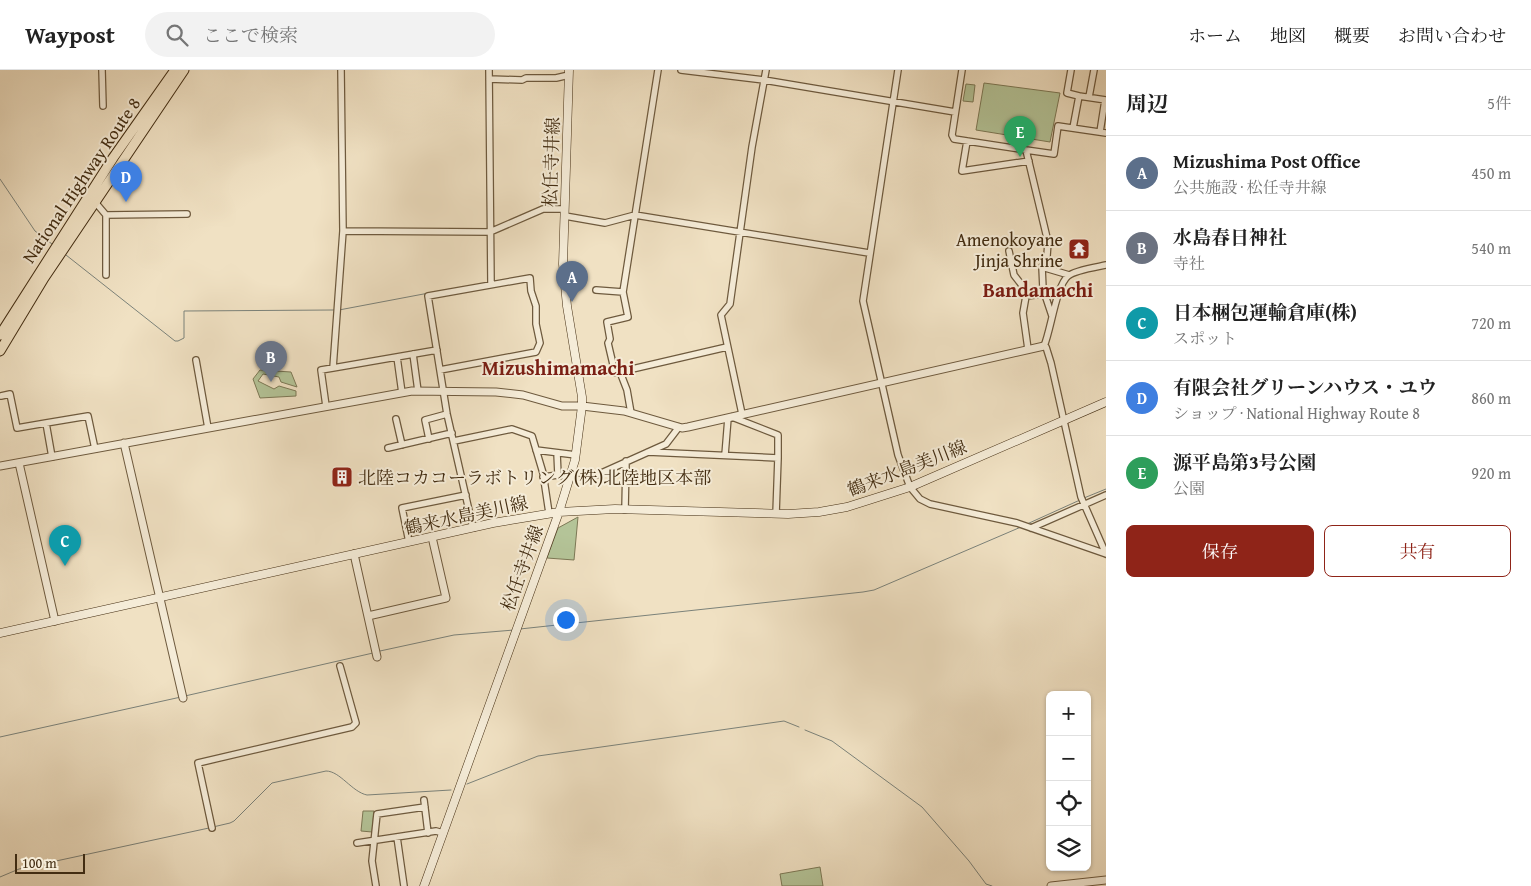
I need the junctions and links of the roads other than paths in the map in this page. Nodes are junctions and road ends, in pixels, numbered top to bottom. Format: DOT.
graph roads {
  1 [pos="102,70"];
  2 [pos="175,70"];
  3 [pos="184,70"];
  4 [pos="341,70"];
  5 [pos="489,70"];
  6 [pos="658,70"];
  7 [pos="681,70"];
  8 [pos="766,70"];
  9 [pos="898,70"];
  10 [pos="962,70"];
  11 [pos="1071,70"];
  12 [pos="1094,70"];
  13 [pos="569,72"];
  14 [pos="489,79"];
  15 [pos="764,80"];
  16 [pos="1079,96"];
  17 [pos="1090,98"];
  18 [pos="1105,100"];
  19 [pos="892,102"];
  20 [pos="103,106"];
  21 [pos="955,112"];
  22 [pos="1073,128"];
  23 [pos="1103,132"];
  24 [pos="967,142"];
  25 [pos="1026,150"];
  26 [pos="1029,161"];
  27 [pos="95,202"];
  28 [pos="565,213"];
  29 [pos="106,214"];
  30 [pos="186,214"];
  31 [pos="635,215"];
  32 [pos="343,232"];
  33 [pos="490,232"];
  34 [pos="741,232"];
  35 [pos="1009,251"];
  36 [pos="869,253"];
  37 [pos="1106,265"];
  38 [pos="1042,267"];
  39 [pos="106,275"];
  40 [pos="1069,275"];
  41 [pos="491,284"];
  42 [pos="596,290"];
  43 [pos="623,292"];
  44 [pos="1044,295"];
  45 [pos="1026,296"];
  46 [pos="1058,296"];
  47 [pos="1052,316"];
  48 [pos="1,331"];
  49 [pos="1044,346"];
  50 [pos="727,347"];
  51 [pos="1028,349"];
  52 [pos="437,350"];
  53 [pos="0,351"];
  54 [pos="413,354"];
  55 [pos="396,357"];
  56 [pos="196,360"];
  57 [pos="333,368"];
  58 [pos="440,370"];
  59 [pos="620,372"];
  60 [pos="881,383"];
  61 [pos="418,391"];
  62 [pos="443,391"];
  63 [pos="402,393"];
  64 [pos="1,396"];
  65 [pos="1106,402"];
  66 [pos="326,406"];
  67 [pos="582,406"];
  68 [pos="630,413"];
  69 [pos="447,414"];
  70 [pos="742,414"];
  71 [pos="730,417"];
  72 [pos="396,419"];
  73 [pos="1063,420"];
  74 [pos="46,423"];
  75 [pos="679,427"];
  76 [pos="208,428"];
  77 [pos="452,434"];
  78 [pos="429,439"];
  79 [pos="454,441"];
  80 [pos="124,444"];
  81 [pos="402,445"];
  82 [pos="388,448"];
  83 [pos="95,449"];
  84 [pos="536,450"];
  85 [pos="648,452"];
  86 [pos="557,453"];
  87 [pos="576,455"];
  88 [pos="725,456"];
  89 [pos="52,457"];
  90 [pos="778,458"];
  91 [pos="626,462"];
  92 [pos="19,463"];
  93 [pos="0,466"];
  94 [pos="571,474"];
  95 [pos="558,475"];
  96 [pos="543,478"];
  97 [pos="910,487"];
  98 [pos="466,495"];
  99 [pos="1106,495"];
  100 [pos="563,498"];
  101 [pos="1083,501"];
  102 [pos="625,510"];
  103 [pos="576,511"];
  104 [pos="559,512"];
  105 [pos="549,514"];
  106 [pos="776,514"];
  107 [pos="540,515"];
  108 [pos="473,528"];
  109 [pos="1029,528"];
  110 [pos="552,533"];
  111 [pos="432,537"];
  112 [pos="409,542"];
  113 [pos="354,554"];
  114 [pos="1106,554"];
  115 [pos="160,597"];
  116 [pos="368,616"];
  117 [pos="55,621"];
  118 [pos="0,633"];
  119 [pos="376,654"];
  120 [pos="340,666"];
  121 [pos="183,696"];
  122 [pos="424,800"];
  123 [pos="425,807"];
  124 [pos="212,827"];
  125 [pos="428,833"];
  126 [pos="443,833"];
  127 [pos="396,837"];
  128 [pos="373,841"];
  129 [pos="357,843"];
  130 [pos="1106,880"];
  131 [pos="1096,883"];
  132 [pos="376,886"];
  133 [pos="404,886"];
  134 [pos="424,886"];
  135 [pos="1051,886"];
  1 -- 20 [label="street"];
  2 -- 48 [label="highway, National Highway Route 8"];
  3 -- 27 [label="highway, National Highway Route 8"];
  4 -- 32 [label="street"];
  5 -- 14 [label="street"];
  6 -- 31 [label="street"];
  7 -- 15 [label="street"];
  8 -- 15 [label="street"];
  9 -- 19 [label="street"];
  10 -- 21 [label="street"];
  11 -- 16 [label="street"];
  12 -- 17 [label="street"];
  13 -- 14 [label="street"];
  13 -- 28 [label="main road, 松任寺井線"];
  14 -- 33 [label="street"];
  15 -- 19 [label="street"];
  15 -- 34 [label="street"];
  16 -- 17 [label="street"];
  16 -- 22 [label="street"];
  17 -- 18 [label="street"];
  18 -- 23 [label="street"];
  19 -- 21 [label="street"];
  19 -- 36 [label="street"];
  21 -- 24 [label="street"];
  22 -- 23 [label="street"];
  22 -- 25 [label="street"];
  24 -- 25 [label="street"];
  24 -- 26 [label="street"];
  25 -- 26 [label="street"];
  26 -- 38 [label="street"];
  27 -- 29 [label="street"];
  27 -- 53 [label="highway, National Highway Route 8"];
  28 -- 31 [label="street"];
  28 -- 33 [label="street"];
  28 -- 67 [label="main road, 松任寺井線"];
  29 -- 30 [label="street"];
  29 -- 39 [label="street"];
  31 -- 34 [label="street"];
  31 -- 43 [label="street"];
  32 -- 33 [label="street"];
  32 -- 57 [label="street"];
  33 -- 41 [label="street"];
  34 -- 36 [label="street"];
  34 -- 50 [label="street"];
  35 -- 45 [label="street"];
  36 -- 60 [label="street"];
  37 -- 40 [label="street"];
  38 -- 40 [label="street"];
  38 -- 44 [label="street"];
  40 -- 46 [label="street"];
  41 -- 52 [label="street"];
  41 -- 58 [label="street"];
  42 -- 43 [label="street"];
  43 -- 59 [label="street"];
  44 -- 45 [label="street"];
  44 -- 46 [label="street"];
  44 -- 47 [label="street"];
  45 -- 51 [label="street"];
  46 -- 47 [label="street"];
  47 -- 49 [label="street"];
  49 -- 51 [label="street"];
  49 -- 73 [label="street"];
  50 -- 59 [label="street"];
  50 -- 70 [label="street"];
  51 -- 60 [label="street"];
  52 -- 54 [label="street"];
  52 -- 58 [label="street"];
  54 -- 55 [label="street"];
  54 -- 61 [label="street"];
  55 -- 57 [label="street"];
  55 -- 63 [label="street"];
  56 -- 76 [label="street"];
  57 -- 66 [label="street"];
  58 -- 62 [label="street"];
  59 -- 68 [label="street"];
  60 -- 70 [label="street"];
  60 -- 97 [label="street"];
  61 -- 62 [label="street"];
  61 -- 63 [label="street"];
  62 -- 67 [label="street"];
  62 -- 69 [label="street"];
  63 -- 66 [label="street"];
  64 -- 74 [label="street"];
  65 -- 73 [label="main road, 鶴来水島美川線"];
  66 -- 76 [label="street"];
  67 -- 68 [label="street"];
  67 -- 87 [label="main road, 松任寺井線"];
  68 -- 75 [label="street"];
  69 -- 77 [label="street"];
  69 -- 78 [label="street"];
  70 -- 71 [label="street"];
  71 -- 75 [label="street"];
  71 -- 88 [label="street"];
  71 -- 90 [label="street"];
  72 -- 81 [label="street"];
  73 -- 97 [label="main road, 鶴来水島美川線"];
  73 -- 101 [label="street"];
  74 -- 83 [label="street"];
  74 -- 89 [label="street"];
  75 -- 85 [label="street"];
  76 -- 80 [label="street"];
  77 -- 78 [label="street"];
  77 -- 79 [label="street"];
  78 -- 81 [label="street"];
  79 -- 84 [label="street"];
  79 -- 98 [label="street"];
  80 -- 83 [label="street"];
  80 -- 115 [label="street"];
  81 -- 82 [label="street"];
  83 -- 89 [label="street"];
  84 -- 86 [label="street"];
  84 -- 96 [label="street"];
  85 -- 88 [label="street"];
  85 -- 91 [label="street"];
  86 -- 87 [label="street"];
  86 -- 95 [label="street"];
  87 -- 94 [label="main road, 松任寺井線"];
  88 -- 90 [label="street"];
  89 -- 92 [label="street"];
  90 -- 106 [label="street"];
  91 -- 94 [label="street"];
  91 -- 102 [label="street"];
  92 -- 93 [label="street"];
  92 -- 117 [label="street"];
  94 -- 95 [label="street"];
  94 -- 100 [label="main road, 松任寺井線"];
  95 -- 96 [label="street"];
  96 -- 105 [label="street"];
  97 -- 106 [label="main road, 鶴来水島美川線"];
  97 -- 109 [label="street"];
  98 -- 108 [label="street"];
  98 -- 112 [label="street"];
  99 -- 101 [label="street"];
  100 -- 103 [label="main road"];
  100 -- 104 [label="main road, 松任寺井線"];
  101 -- 109 [label="street"];
  101 -- 114 [label="street"];
  102 -- 103 [label="main road, 鶴来水島美川線"];
  102 -- 106 [label="main road, 鶴来水島美川線"];
  103 -- 104 [label="main road, 鶴来水島美川線"];
  104 -- 105 [label="main road, 鶴来水島美川線"];
  104 -- 110 [label="main road, 松任寺井線"];
  105 -- 107 [label="main road, 鶴来水島美川線"];
  107 -- 108 [label="main road, 鶴来水島美川線"];
  107 -- 110 [label="main road"];
  108 -- 111 [label="main road, 鶴来水島美川線"];
  109 -- 114 [label="street"];
  110 -- 126 [label="main road, 松任寺井線"];
  111 -- 112 [label="main road, 鶴来水島美川線"];
  111 -- 116 [label="street"];
  112 -- 113 [label="main road, 鶴来水島美川線"];
  113 -- 115 [label="main road, 鶴来水島美川線"];
  113 -- 116 [label="street"];
  115 -- 117 [label="main road, 鶴来水島美川線"];
  115 -- 121 [label="street"];
  116 -- 119 [label="street"];
  117 -- 118 [label="main road, 鶴来水島美川線"];
  120 -- 124 [label="street"];
  122 -- 123 [label="street"];
  123 -- 125 [label="street"];
  123 -- 128 [label="street"];
  125 -- 126 [label="street"];
  125 -- 127 [label="street"];
  126 -- 134 [label="main road, 松任寺井線"];
  127 -- 128 [label="street"];
  127 -- 133 [label="street"];
  128 -- 129 [label="street"];
  128 -- 132 [label="street"];
  130 -- 131 [label="street"];
  131 -- 135 [label="street"];
}
